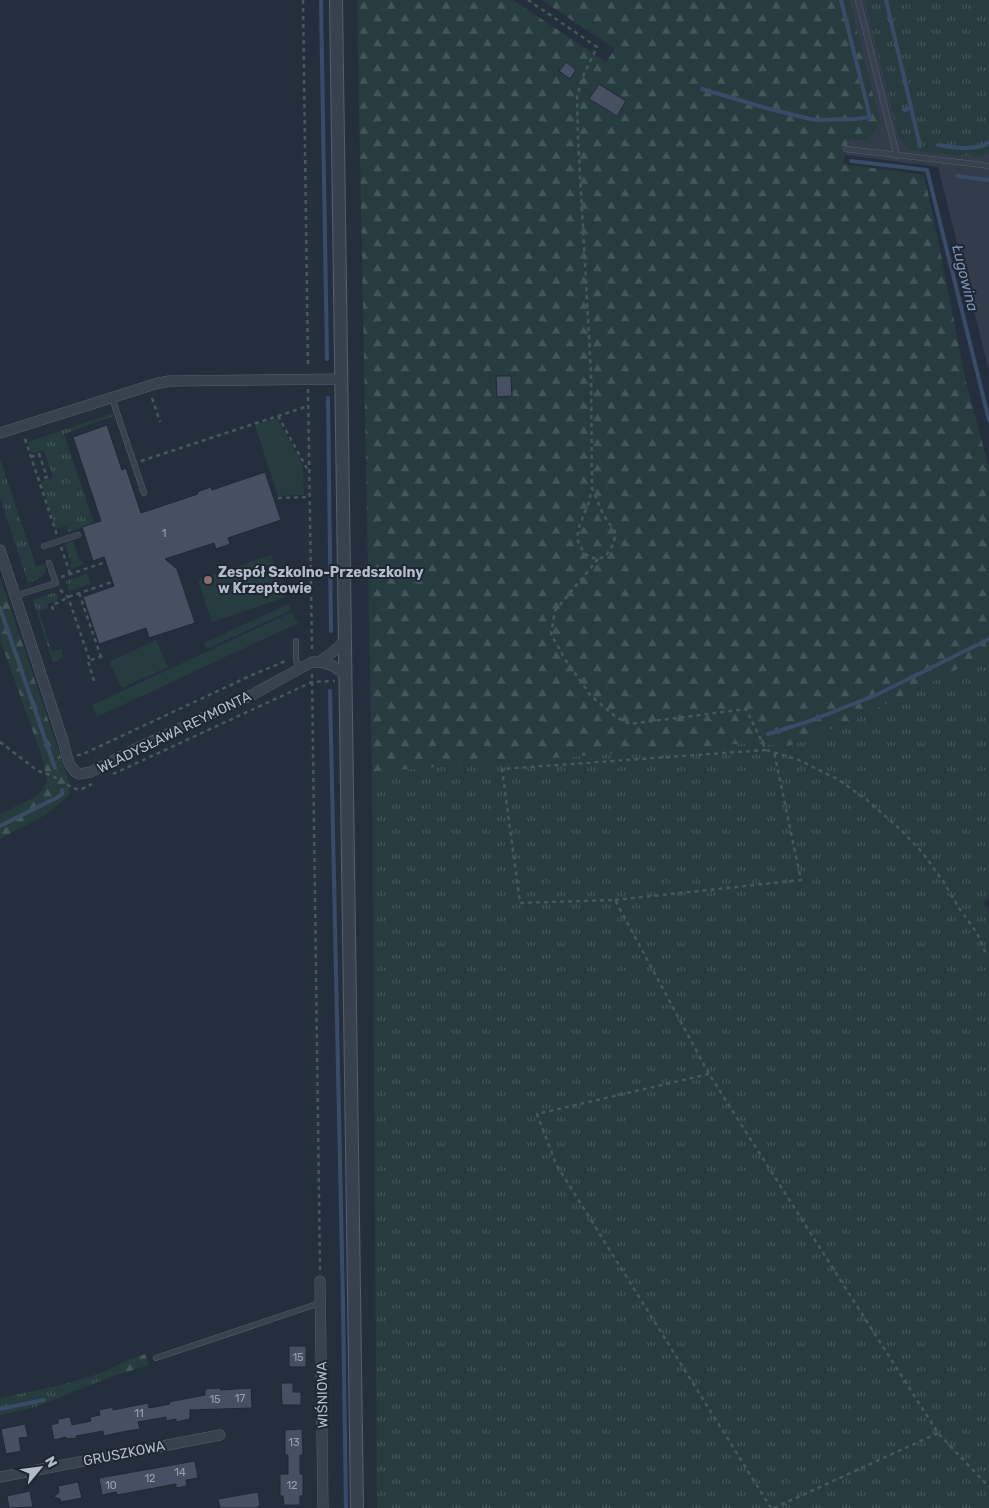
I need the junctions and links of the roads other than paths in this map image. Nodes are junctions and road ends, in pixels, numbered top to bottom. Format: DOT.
graph roads {
  1 [pos="336,0"];
  2 [pos="858,0"];
  3 [pos="846,149"];
  4 [pos="897,156"];
  5 [pos="989,160"];
  6 [pos="986,166"];
  7 [pos="342,379"];
  8 [pos="112,398"];
  9 [pos="0,433"];
  10 [pos="144,493"];
  11 [pos="78,535"];
  12 [pos="44,546"];
  13 [pos="0,550"];
  14 [pos="49,563"];
  15 [pos="15,596"];
  16 [pos="346,639"];
  17 [pos="296,641"];
  18 [pos="321,662"];
  19 [pos="300,669"];
  20 [pos="346,677"];
  21 [pos="320,1281"];
  22 [pos="320,1302"];
  23 [pos="156,1358"];
  24 [pos="220,1435"];
  25 [pos="0,1477"];
  26 [pos="324,1508"];
  27 [pos="357,1508"];
  1 -- 7 [label="street"];
  2 -- 4 [label="lane"];
  3 -- 4 [label="lane"];
  4 -- 6 [label="lane"];
  5 -- 6 [label="lane"];
  7 -- 8 [label="street"];
  7 -- 16 [label="street"];
  8 -- 9 [label="street"];
  8 -- 10 [label="lane"];
  11 -- 12 [label="lane"];
  13 -- 15 [label="street, WŁADYSŁAWA REYMONTA"];
  14 -- 15 [label="lane"];
  15 -- 19 [label="street, WŁADYSŁAWA REYMONTA"];
  16 -- 18 [label="street, WŁADYSŁAWA REYMONTA"];
  16 -- 20 [label="street"];
  17 -- 19 [label="lane"];
  18 -- 19 [label="street, WŁADYSŁAWA REYMONTA"];
  18 -- 20 [label="street"];
  20 -- 27 [label="street"];
  21 -- 22 [label="street, WIŚNIOWA"];
  22 -- 23 [label="lane"];
  22 -- 26 [label="street, WIŚNIOWA"];
  24 -- 25 [label="street, GRUSZKOWA"];
}
